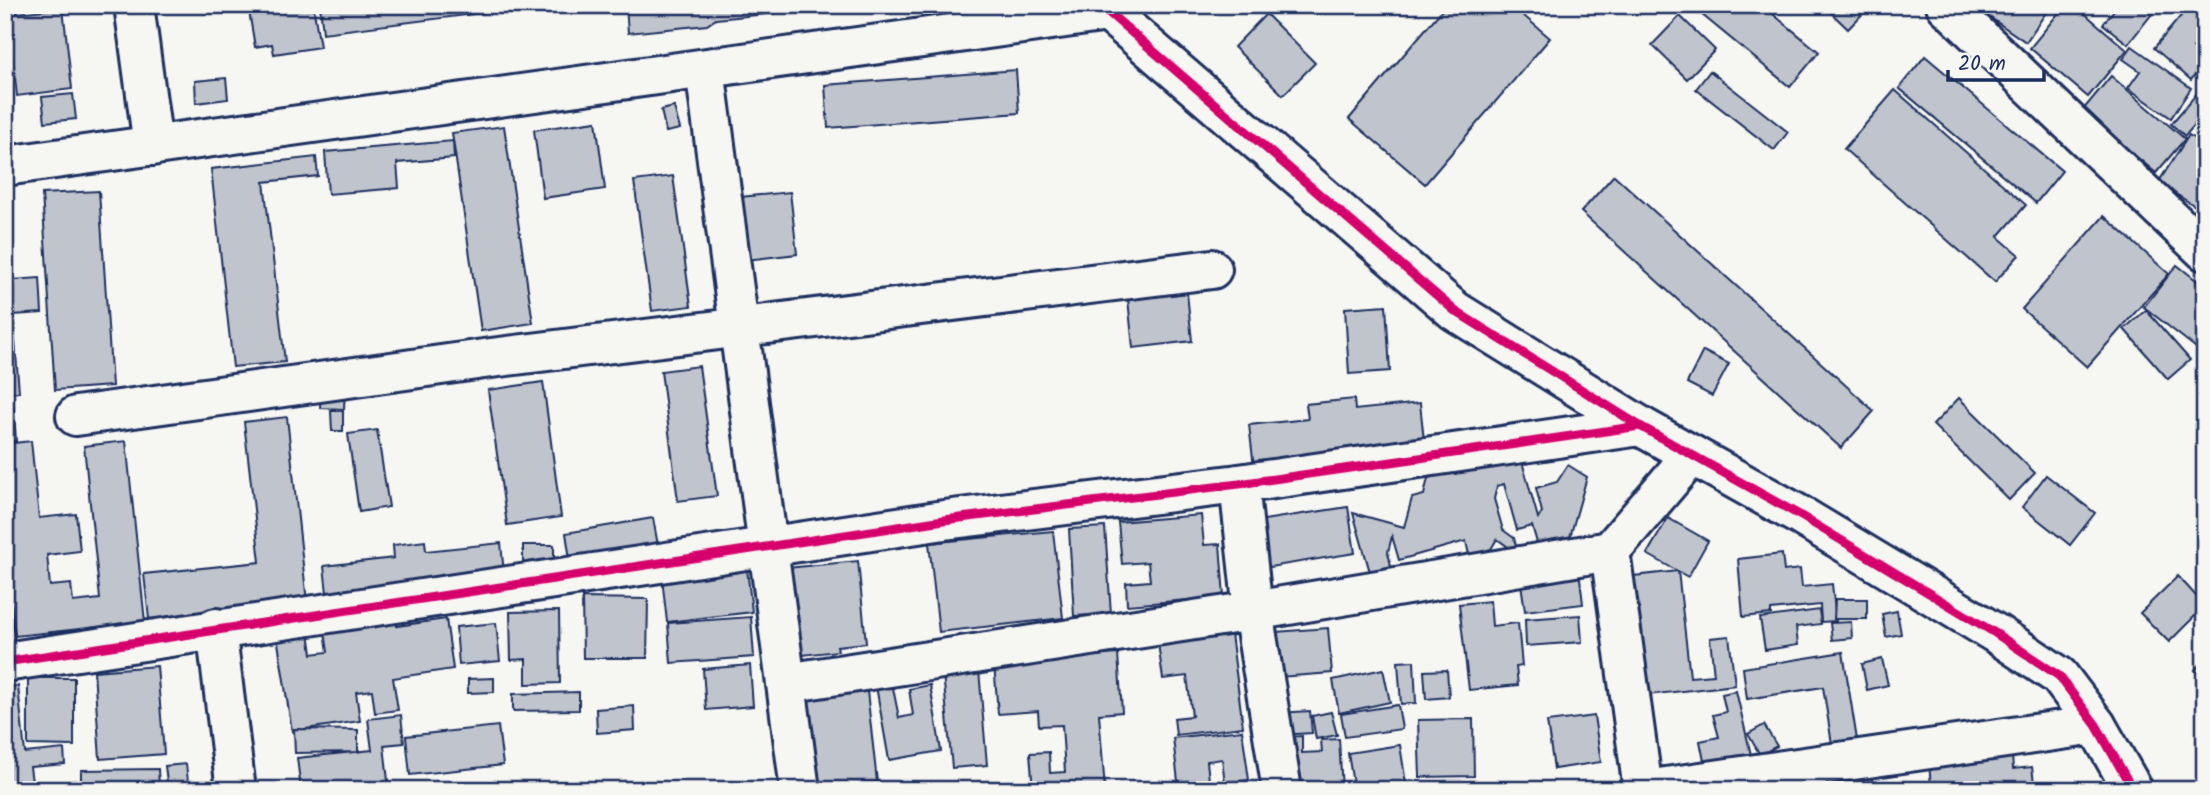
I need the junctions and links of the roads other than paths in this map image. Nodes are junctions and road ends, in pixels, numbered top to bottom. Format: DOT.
graph roads {
  1 [pos="134,5"];
  2 [pos="1946,5"];
  3 [pos="1115,9"];
  4 [pos="705,69"];
  5 [pos="153,146"];
  6 [pos="5,166"];
  7 [pos="2205,251"];
  8 [pos="1212,269"];
  9 [pos="741,329"];
  10 [pos="76,416"];
  11 [pos="1640,426"];
  12 [pos="1692,455"];
  13 [pos="1239,484"];
  14 [pos="768,545"];
  15 [pos="1610,551"];
  16 [pos="1253,611"];
  17 [pos="216,628"];
  18 [pos="5,662"];
  19 [pos="786,683"];
  20 [pos="2096,725"];
  21 [pos="236,790"];
  22 [pos="800,790"];
  23 [pos="1282,790"];
  24 [pos="1644,790"];
  25 [pos="2133,790"];
  1 -- 5 [label="street"];
  2 -- 7 [label="street"];
  3 -- 4 [label="street"];
  3 -- 11 [label="street"];
  4 -- 5 [label="street"];
  4 -- 9 [label="street"];
  5 -- 6 [label="street"];
  8 -- 9 [label="street"];
  9 -- 10 [label="street"];
  9 -- 14 [label="street"];
  11 -- 12 [label="street"];
  11 -- 13 [label="street"];
  12 -- 15 [label="street"];
  12 -- 20 [label="street"];
  13 -- 14 [label="street"];
  13 -- 16 [label="street"];
  14 -- 17 [label="street"];
  14 -- 19 [label="street"];
  15 -- 16 [label="street"];
  15 -- 24 [label="street"];
  16 -- 19 [label="street"];
  16 -- 23 [label="street"];
  17 -- 18 [label="street"];
  17 -- 21 [label="street"];
  19 -- 22 [label="street"];
  20 -- 24 [label="street"];
  20 -- 25 [label="street"];
}
